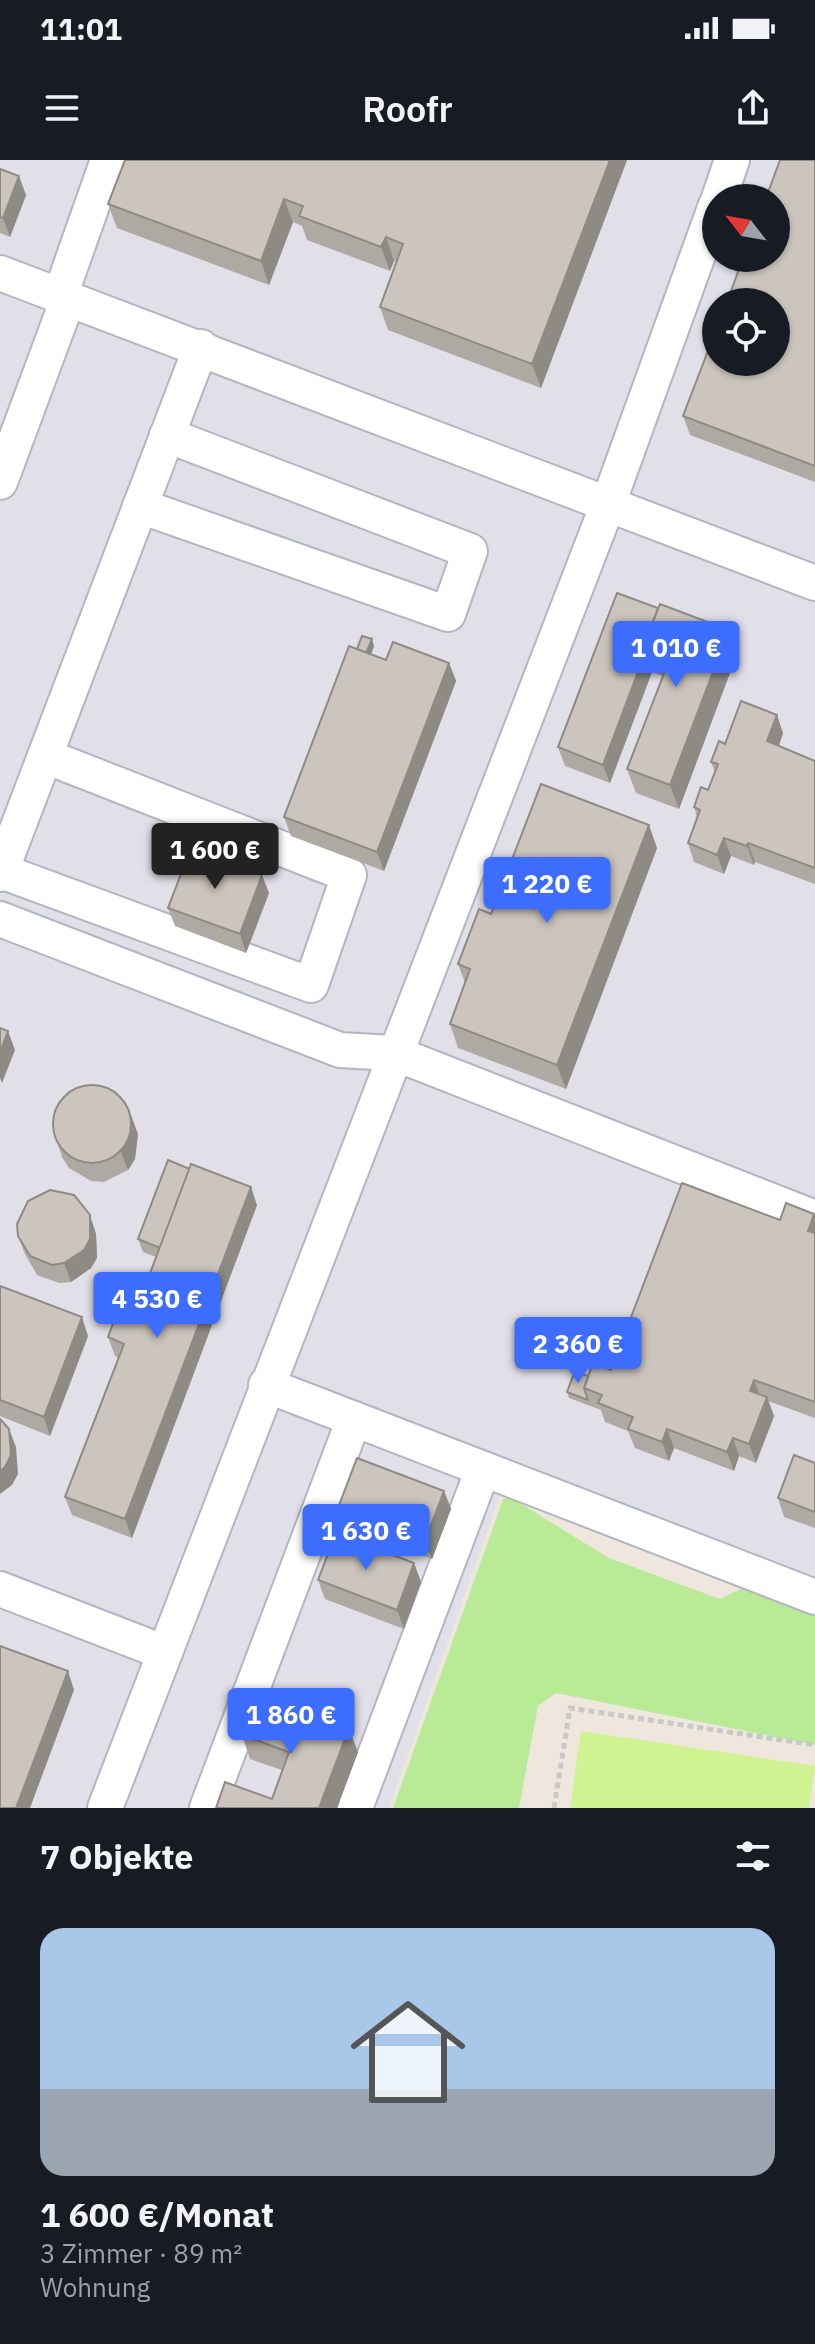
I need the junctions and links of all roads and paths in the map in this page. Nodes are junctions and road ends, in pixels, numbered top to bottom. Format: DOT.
graph roads {
  1 [pos="108,160"];
  2 [pos="732,160"];
  3 [pos="724,184"];
  4 [pos="702,244"];
  5 [pos="0,273"];
  6 [pos="64,297"];
  7 [pos="201,347"];
  8 [pos="167,435"];
  9 [pos="0,482"];
  10 [pos="608,504"];
  11 [pos="140,506"];
  12 [pos="815,583"];
  13 [pos="45,756"];
  14 [pos="1,872"];
  15 [pos="0,919"];
  16 [pos="394,1053"];
  17 [pos="815,1218"];
  18 [pos="266,1385"];
  19 [pos="354,1419"];
  20 [pos="483,1469"];
  21 [pos="0,1589"];
  22 [pos="815,1597"];
  23 [pos="163,1652"];
  24 [pos="815,1745"];
  25 [pos="105,1808"];
  26 [pos="207,1808"];
  27 [pos="355,1808"];
  28 [pos="554,1808"];
  1 -- 6 [label="lane"];
  2 -- 3 [label="lane"];
  4 -- 10 [label="lane"];
  5 -- 6 [label="lane"];
  6 -- 7 [label="lane"];
  6 -- 9 [label="lane"];
  7 -- 8 [label="lane"];
  7 -- 10 [label="lane"];
  8 -- 11 [label="lane"];
  8 -- 11 [label="lane"];
  10 -- 12 [label="lane"];
  10 -- 16 [label="lane"];
  11 -- 13 [label="lane"];
  13 -- 14 [label="lane"];
  13 -- 14 [label="lane"];
  15 -- 16 [label="lane"];
  16 -- 17 [label="lane"];
  16 -- 18 [label="lane"];
  18 -- 19 [label="lane"];
  18 -- 23 [label="lane"];
  19 -- 20 [label="lane"];
  19 -- 26 [label="lane"];
  20 -- 22 [label="lane"];
  20 -- 27 [label="lane"];
  21 -- 23 [label="lane"];
  23 -- 25 [label="lane"];
  24 -- 28 [label="path"];
}
